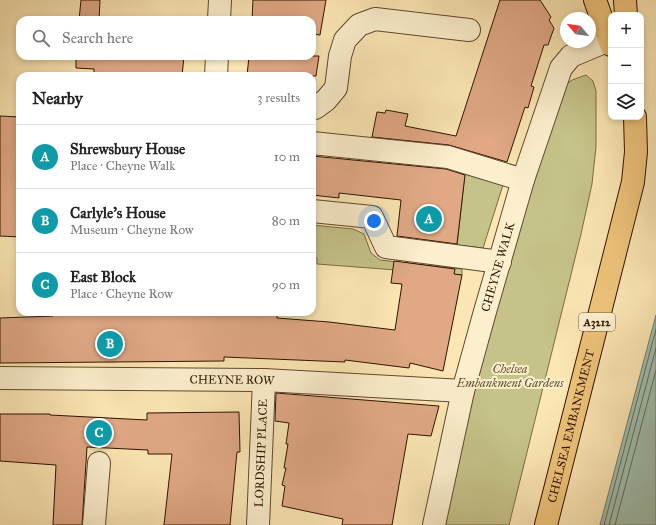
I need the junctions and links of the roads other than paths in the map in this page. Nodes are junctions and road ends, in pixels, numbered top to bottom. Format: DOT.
graph roads {
  1 [pos="220,0"];
  2 [pos="595,0"];
  3 [pos="625,0"];
  4 [pos="626,12"];
  5 [pos="219,16"];
  6 [pos="469,30"];
  7 [pos="608,37"];
  8 [pos="608,44"];
  9 [pos="218,60"];
  10 [pos="216,72"];
  11 [pos="316,107"];
  12 [pos="635,120"];
  13 [pos="316,143"];
  14 [pos="523,180"];
  15 [pos="316,211"];
  16 [pos="500,262"];
  17 [pos="0,378"];
  18 [pos="264,380"];
  19 [pos="463,391"];
  20 [pos="99,463"];
  21 [pos="94,525"];
  22 [pos="258,525"];
  23 [pos="434,525"];
  24 [pos="546,525"];
  1 -- 5 [label="street"];
  2 -- 7 [label="highway"];
  3 -- 4 [label="highway"];
  6 -- 11 [label="street"];
  8 -- 14 [label="street, CHEYNE WALK"];
  9 -- 10 [label="street"];
  12 -- 24 [label="highway, CHELSEA EMBANKMENT / A3212"];
  13 -- 14 [label="street"];
  14 -- 16 [label="street, CHEYNE WALK"];
  15 -- 16 [label="street"];
  16 -- 19 [label="street, CHEYNE WALK"];
  17 -- 18 [label="street, CHEYNE ROW"];
  18 -- 19 [label="street, CHEYNE ROW"];
  18 -- 22 [label="street, LORDSHIP PLACE"];
  19 -- 23 [label="street, CHEYNE WALK"];
  20 -- 21 [label="street"];
}
